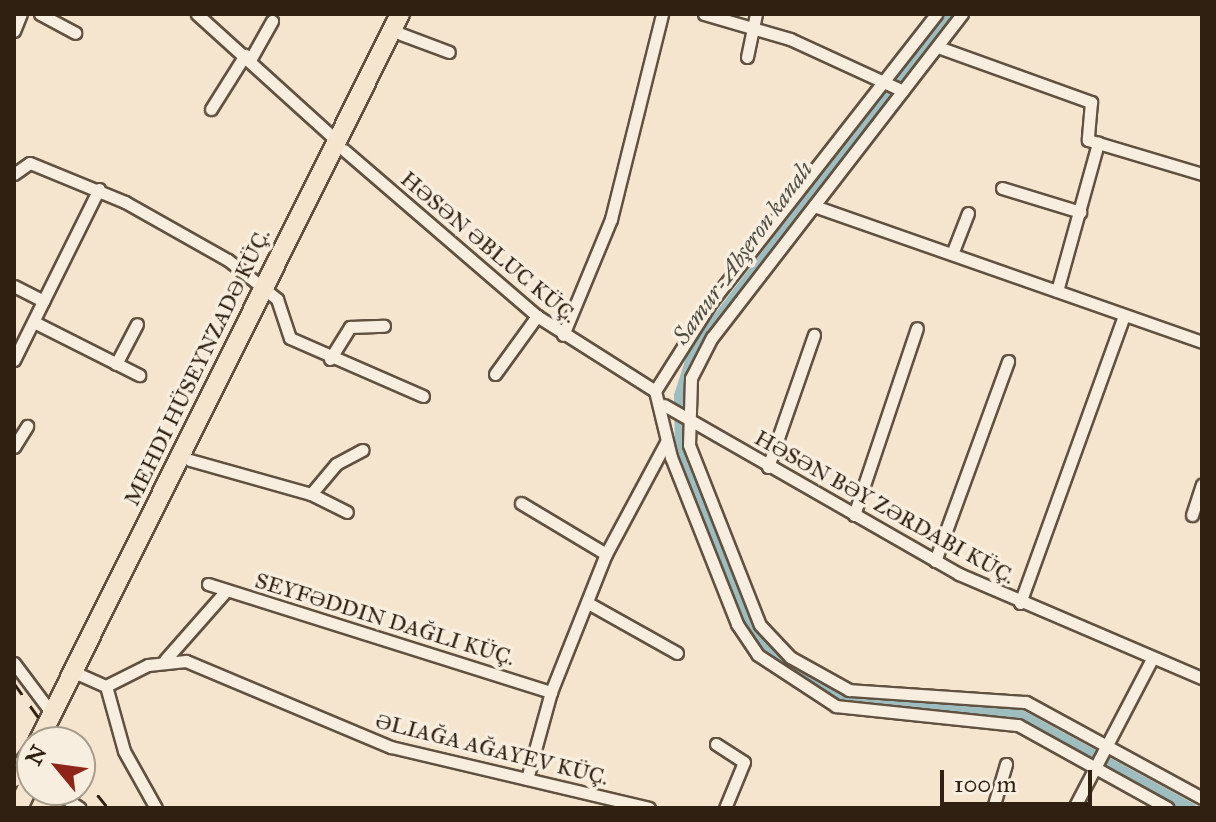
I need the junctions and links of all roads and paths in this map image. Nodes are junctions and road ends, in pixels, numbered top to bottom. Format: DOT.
graph roads {
  1 [pos="21,14"];
  2 [pos="40,14"];
  3 [pos="197,14"];
  4 [pos="400,14"];
  5 [pos="411,14"];
  6 [pos="662,14"];
  7 [pos="704,14"];
  8 [pos="756,14"];
  9 [pos="936,14"];
  10 [pos="962,14"];
  11 [pos="272,21"];
  12 [pos="752,28"];
  13 [pos="14,31"];
  14 [pos="75,33"];
  15 [pos="401,34"];
  16 [pos="938,47"];
  17 [pos="449,52"];
  18 [pos="247,57"];
  19 [pos="747,57"];
  20 [pos="885,79"];
  21 [pos="903,91"];
  22 [pos="211,109"];
  23 [pos="1098,143"];
  24 [pos="340,146"];
  25 [pos="14,174"];
  26 [pos="1202,174"];
  27 [pos="1002,188"];
  28 [pos="99,189"];
  29 [pos="814,206"];
  30 [pos="1080,212"];
  31 [pos="968,213"];
  32 [pos="952,254"];
  33 [pos="14,286"];
  34 [pos="1057,291"];
  35 [pos="266,293"];
  36 [pos="43,301"];
  37 [pos="537,316"];
  38 [pos="1124,316"];
  39 [pos="34,322"];
  40 [pos="137,324"];
  41 [pos="384,326"];
  42 [pos="917,328"];
  43 [pos="563,335"];
  44 [pos="814,335"];
  45 [pos="1202,342"];
  46 [pos="330,359"];
  47 [pos="14,360"];
  48 [pos="1008,361"];
  49 [pos="116,364"];
  50 [pos="495,374"];
  51 [pos="139,375"];
  52 [pos="655,391"];
  53 [pos="423,396"];
  54 [pos="664,405"];
  55 [pos="687,418"];
  56 [pos="27,426"];
  57 [pos="666,442"];
  58 [pos="14,447"];
  59 [pos="362,450"];
  60 [pos="190,460"];
  61 [pos="768,467"];
  62 [pos="1202,485"];
  63 [pos="311,494"];
  64 [pos="521,503"];
  65 [pos="347,512"];
  66 [pos="854,515"];
  67 [pos="1192,515"];
  68 [pos="606,554"];
  69 [pos="935,561"];
  70 [pos="208,584"];
  71 [pos="225,592"];
  72 [pos="588,603"];
  73 [pos="1020,603"];
  74 [pos="677,653"];
  75 [pos="1152,659"];
  76 [pos="165,660"];
  77 [pos="14,663"];
  78 [pos="79,674"];
  79 [pos="1202,678"];
  80 [pos="106,686"];
  81 [pos="551,692"];
  82 [pos="53,715"];
  83 [pos="47,726"];
  84 [pos="57,726"];
  85 [pos="1104,743"];
  86 [pos="716,744"];
  87 [pos="1006,764"];
  88 [pos="1092,764"];
  89 [pos="527,779"];
  90 [pos="14,797"];
  91 [pos="1202,798"];
  92 [pos="17,808"];
  93 [pos="156,808"];
  94 [pos="649,808"];
  95 [pos="725,808"];
  96 [pos="993,808"];
  97 [pos="1074,808"];
  98 [pos="1168,808"];
  1 -- 13 [label="street"];
  2 -- 14 [label="street"];
  3 -- 18 [label="street, HƏSƏN ƏBLUC KÜÇ."];
  4 -- 24 [label="main road, MEHDI HÜSEYNZADƏ KÜÇ."];
  5 -- 15 [label="main road, MEHDI HÜSEYNZADƏ KÜÇ."];
  6 -- 43 [label="street"];
  7 -- 12 [label="street"];
  8 -- 12 [label="street"];
  9 -- 20 [label="street"];
  10 -- 16 [label="street"];
  11 -- 18 [label="street"];
  12 -- 19 [label="street"];
  12 -- 20 [label="street"];
  15 -- 17 [label="street"];
  15 -- 24 [label="main road, MEHDI HÜSEYNZADƏ KÜÇ."];
  16 -- 21 [label="street"];
  16 -- 23 [label="street"];
  18 -- 22 [label="street"];
  18 -- 24 [label="street, HƏSƏN ƏBLUC KÜÇ."];
  20 -- 21 [label="street"];
  20 -- 52 [label="street"];
  21 -- 29 [label="street"];
  23 -- 26 [label="street"];
  23 -- 30 [label="street"];
  24 -- 35 [label="main road, MEHDI HÜSEYNZADƏ KÜÇ."];
  24 -- 37 [label="street, HƏSƏN ƏBLUC KÜÇ."];
  25 -- 28 [label="street"];
  27 -- 30 [label="street"];
  28 -- 35 [label="street"];
  28 -- 36 [label="street"];
  29 -- 32 [label="street"];
  29 -- 55 [label="street"];
  30 -- 34 [label="street"];
  31 -- 32 [label="street"];
  32 -- 34 [label="street"];
  33 -- 36 [label="street"];
  34 -- 38 [label="street"];
  35 -- 46 [label="street"];
  35 -- 60 [label="main road, MEHDI HÜSEYNZADƏ KÜÇ."];
  35 -- 78 [label="main road, MEHDI HÜSEYNZADƏ KÜÇ."];
  36 -- 39 [label="street"];
  37 -- 43 [label="street, HƏSƏN ƏBLUC KÜÇ."];
  37 -- 50 [label="street"];
  38 -- 45 [label="street"];
  38 -- 73 [label="street"];
  39 -- 47 [label="street"];
  39 -- 49 [label="street"];
  40 -- 49 [label="street"];
  41 -- 46 [label="street"];
  42 -- 66 [label="street"];
  43 -- 52 [label="street, HƏSƏN ƏBLUC KÜÇ."];
  44 -- 61 [label="street"];
  46 -- 53 [label="street"];
  48 -- 69 [label="street"];
  49 -- 51 [label="street"];
  52 -- 54 [label="street"];
  54 -- 55 [label="street, HƏSƏN BƏY ZƏRDABI KÜÇ."];
  54 -- 57 [label="street"];
  55 -- 61 [label="street, HƏSƏN BƏY ZƏRDABI KÜÇ."];
  55 -- 85 [label="street"];
  56 -- 58 [label="street"];
  57 -- 68 [label="street"];
  57 -- 88 [label="street"];
  59 -- 63 [label="street"];
  60 -- 63 [label="street"];
  60 -- 78 [label="main road, MEHDI HÜSEYNZADƏ KÜÇ."];
  61 -- 66 [label="street, HƏSƏN BƏY ZƏRDABI KÜÇ."];
  62 -- 67 [label="street"];
  63 -- 65 [label="street"];
  64 -- 68 [label="street"];
  66 -- 69 [label="street, HƏSƏN BƏY ZƏRDABI KÜÇ."];
  68 -- 72 [label="street"];
  69 -- 73 [label="street, HƏSƏN BƏY ZƏRDABI KÜÇ."];
  70 -- 71 [label="street"];
  71 -- 76 [label="street"];
  71 -- 81 [label="street"];
  72 -- 74 [label="street"];
  72 -- 81 [label="street"];
  73 -- 75 [label="street, HƏSƏN BƏY ZƏRDABI KÜÇ."];
  75 -- 79 [label="street, HƏSƏN BƏY ZƏRDABI KÜÇ."];
  75 -- 85 [label="street"];
  76 -- 80 [label="street"];
  76 -- 89 [label="street, ƏLIAĞA AĞAYEV KÜÇ."];
  77 -- 82 [label="street"];
  78 -- 80 [label="street"];
  78 -- 82 [label="main road, MEHDI HÜSEYNZADƏ KÜÇ."];
  78 -- 84 [label="main road, MEHDI HÜSEYNZADƏ KÜÇ."];
  80 -- 93 [label="street"];
  81 -- 89 [label="street"];
  82 -- 83 [label="main road, MEHDI HÜSEYNZADƏ KÜÇ."];
  85 -- 88 [label="street"];
  85 -- 91 [label="street"];
  86 -- 95 [label="street"];
  87 -- 96 [label="street"];
  88 -- 97 [label="street"];
  88 -- 98 [label="street"];
  89 -- 94 [label="street, ƏLIAĞA AĞAYEV KÜÇ."];
  90 -- 92 [label="main road"];
}
